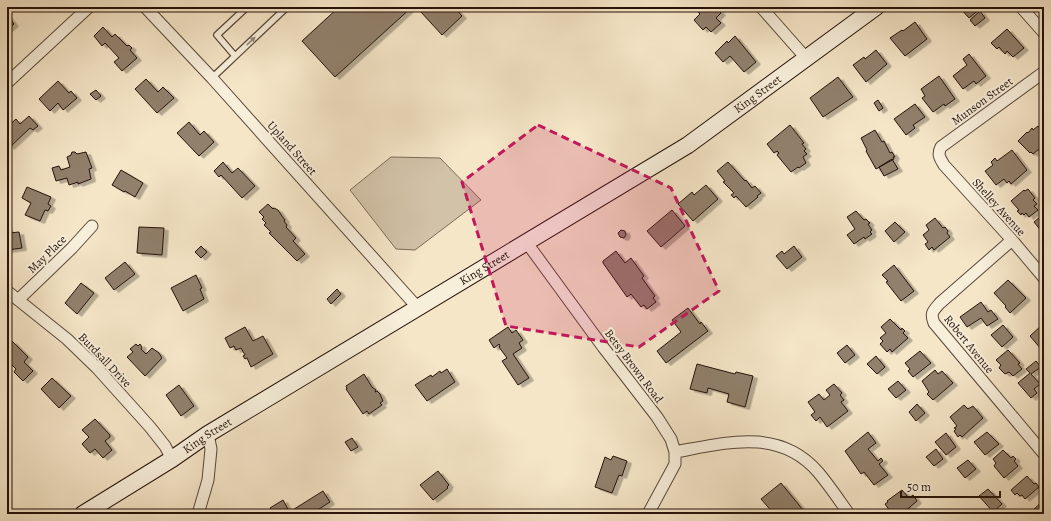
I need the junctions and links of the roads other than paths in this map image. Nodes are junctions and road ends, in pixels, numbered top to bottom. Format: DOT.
graph roads {
  1 [pos="89,7"];
  2 [pos="247,7"];
  3 [pos="287,7"];
  4 [pos="761,7"];
  5 [pos="876,7"];
  6 [pos="1021,7"];
  7 [pos="148,8"];
  8 [pos="1044,33"];
  9 [pos="235,56"];
  10 [pos="806,58"];
  11 [pos="1044,72"];
  12 [pos="212,78"];
  13 [pos="7,83"];
  14 [pos="938,152"];
  15 [pos="92,226"];
  16 [pos="1012,240"];
  17 [pos="527,244"];
  18 [pos="1044,278"];
  19 [pos="7,292"];
  20 [pos="18,300"];
  21 [pos="418,308"];
  22 [pos="208,434"];
  23 [pos="675,452"];
  24 [pos="1044,454"];
  25 [pos="172,459"];
  26 [pos="83,514"];
  27 [pos="198,514"];
  28 [pos="648,514"];
  29 [pos="849,514"];
  1 -- 13 [label="street"];
  2 -- 9 [label="lane"];
  9 -- 3 [label="lane, one-way"];
  4 -- 10 [label="street"];
  5 -- 10 [label="main road, King Street"];
  6 -- 8 [label="street"];
  7 -- 12 [label="street, Upland Street"];
  9 -- 12 [label="lane"];
  10 -- 17 [label="main road, King Street"];
  11 -- 14 [label="street, Munson Street"];
  12 -- 21 [label="street, Upland Street"];
  14 -- 16 [label="street, Shelley Avenue"];
  15 -- 20 [label="street, May Place"];
  16 -- 18 [label="street, Shelley Avenue"];
  16 -- 24 [label="street, Robert Avenue"];
  17 -- 21 [label="main road, King Street"];
  17 -- 23 [label="street, Betsy Brown Road"];
  19 -- 20 [label="street, Burdsall Drive"];
  20 -- 25 [label="street, Burdsall Drive"];
  21 -- 22 [label="main road, King Street"];
  22 -- 25 [label="main road, King Street"];
  22 -- 27 [label="street"];
  23 -- 28 [label="street"];
  23 -- 29 [label="street"];
  25 -- 26 [label="main road, King Street"];
}
